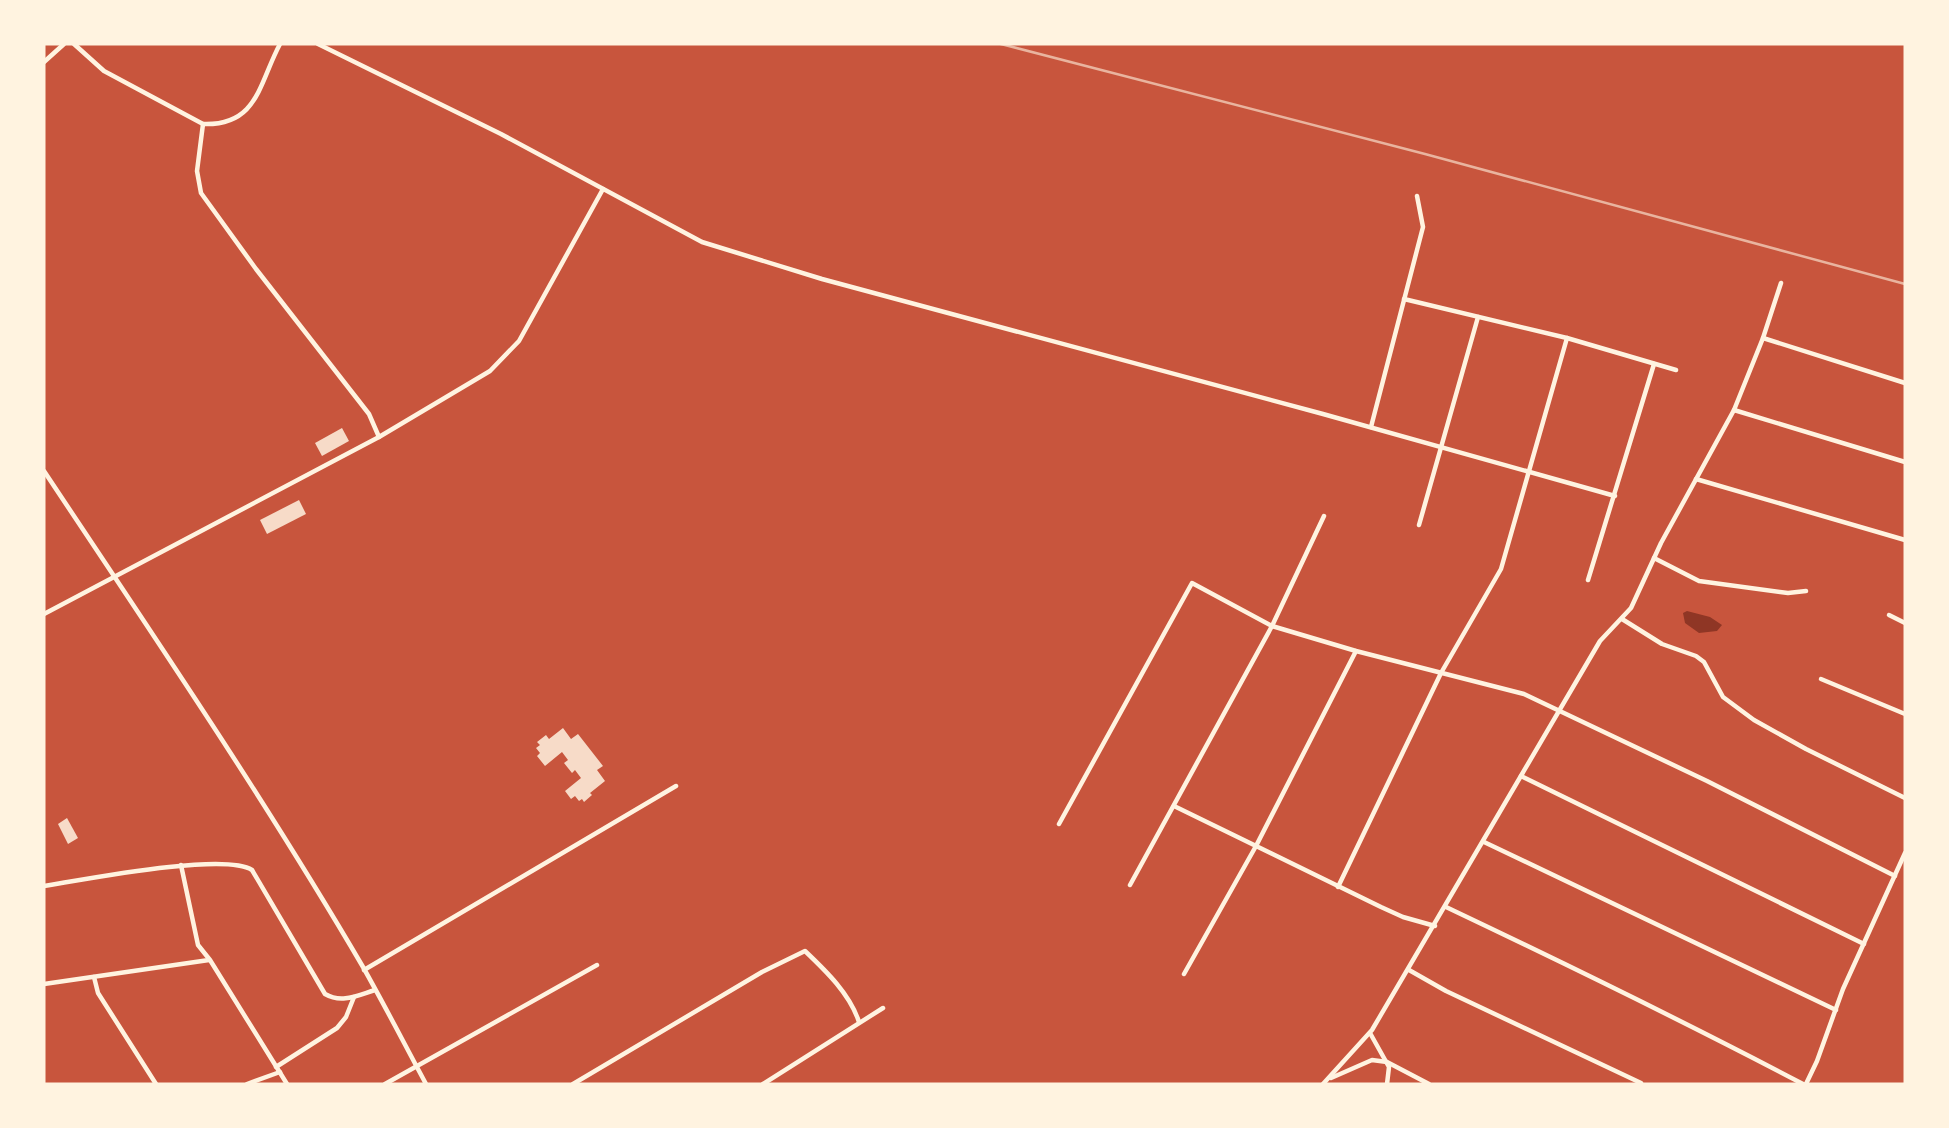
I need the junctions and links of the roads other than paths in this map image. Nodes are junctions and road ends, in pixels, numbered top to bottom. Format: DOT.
graph roads {
  1 [pos="64,44"];
  2 [pos="74,44"];
  3 [pos="280,44"];
  4 [pos="318,44"];
  5 [pos="44,62"];
  6 [pos="203,124"];
  7 [pos="603,189"];
  8 [pos="1417,196"];
  9 [pos="1781,283"];
  10 [pos="1404,299"];
  11 [pos="1478,317"];
  12 [pos="1567,338"];
  13 [pos="1763,338"];
  14 [pos="1654,364"];
  15 [pos="1676,370"];
  16 [pos="1905,383"];
  17 [pos="1734,410"];
  18 [pos="1371,427"];
  19 [pos="379,437"];
  20 [pos="1442,447"];
  21 [pos="1905,462"];
  22 [pos="44,471"];
  23 [pos="1530,472"];
  24 [pos="1696,479"];
  25 [pos="1615,496"];
  26 [pos="1324,516"];
  27 [pos="1419,525"];
  28 [pos="1905,540"];
  29 [pos="1654,558"];
  30 [pos="114,577"];
  31 [pos="1588,580"];
  32 [pos="1806,591"];
  33 [pos="44,614"];
  34 [pos="1889,615"];
  35 [pos="1622,619"];
  36 [pos="1905,623"];
  37 [pos="1272,626"];
  38 [pos="1356,651"];
  39 [pos="1441,673"];
  40 [pos="1821,679"];
  41 [pos="1560,711"];
  42 [pos="1905,714"];
  43 [pos="1521,776"];
  44 [pos="676,786"];
  45 [pos="1905,798"];
  46 [pos="1174,806"];
  47 [pos="1059,824"];
  48 [pos="1484,842"];
  49 [pos="1256,846"];
  50 [pos="1905,853"];
  51 [pos="181,865"];
  52 [pos="1895,876"];
  53 [pos="1130,885"];
  54 [pos="44,886"];
  55 [pos="1338,887"];
  56 [pos="1446,907"];
  57 [pos="1434,926"];
  58 [pos="1864,944"];
  59 [pos="210,960"];
  60 [pos="597,965"];
  61 [pos="364,970"];
  62 [pos="1409,970"];
  63 [pos="1184,974"];
  64 [pos="94,977"];
  65 [pos="44,984"];
  66 [pos="374,990"];
  67 [pos="354,997"];
  68 [pos="883,1008"];
  69 [pos="1836,1010"];
  70 [pos="859,1022"];
  71 [pos="1370,1032"];
  72 [pos="1387,1062"];
  73 [pos="276,1067"];
  74 [pos="417,1067"];
  75 [pos="280,1072"];
  76 [pos="1328,1079"];
  77 [pos="1641,1083"];
  78 [pos="156,1084"];
  79 [pos="247,1084"];
  80 [pos="287,1084"];
  81 [pos="385,1084"];
  82 [pos="426,1084"];
  83 [pos="573,1084"];
  84 [pos="762,1084"];
  85 [pos="1323,1084"];
  86 [pos="1387,1084"];
  87 [pos="1429,1084"];
  88 [pos="1805,1084"];
  1 -- 5 [label="street"];
  2 -- 6 [label="street"];
  3 -- 6 [label="street"];
  4 -- 7 [label="street"];
  6 -- 19 [label="street"];
  7 -- 18 [label="street"];
  7 -- 19 [label="street"];
  8 -- 10 [label="street"];
  9 -- 13 [label="street"];
  10 -- 11 [label="street"];
  10 -- 18 [label="street"];
  11 -- 12 [label="street"];
  11 -- 20 [label="street"];
  12 -- 14 [label="street"];
  12 -- 23 [label="street"];
  13 -- 16 [label="street"];
  13 -- 17 [label="street"];
  14 -- 15 [label="street"];
  14 -- 25 [label="street"];
  17 -- 21 [label="street"];
  17 -- 24 [label="street"];
  18 -- 20 [label="street"];
  19 -- 30 [label="street"];
  20 -- 23 [label="street"];
  20 -- 27 [label="street"];
  22 -- 30 [label="street"];
  23 -- 25 [label="street"];
  23 -- 39 [label="street"];
  24 -- 28 [label="street"];
  24 -- 29 [label="street"];
  25 -- 31 [label="street"];
  26 -- 37 [label="street"];
  29 -- 32 [label="street"];
  29 -- 35 [label="street"];
  30 -- 33 [label="street"];
  30 -- 61 [label="street"];
  34 -- 36 [label="street"];
  35 -- 41 [label="street"];
  35 -- 45 [label="street"];
  37 -- 38 [label="street"];
  37 -- 46 [label="street"];
  37 -- 47 [label="street"];
  38 -- 39 [label="street"];
  38 -- 49 [label="street"];
  39 -- 41 [label="street"];
  39 -- 55 [label="street"];
  40 -- 42 [label="street"];
  41 -- 43 [label="street"];
  41 -- 52 [label="street"];
  43 -- 48 [label="street"];
  43 -- 58 [label="street"];
  44 -- 61 [label="street"];
  46 -- 49 [label="street"];
  46 -- 53 [label="street"];
  48 -- 56 [label="street"];
  48 -- 69 [label="street"];
  49 -- 55 [label="street"];
  49 -- 63 [label="street"];
  50 -- 52 [label="street"];
  51 -- 54 [label="street"];
  51 -- 59 [label="street"];
  51 -- 67 [label="street"];
  52 -- 58 [label="street"];
  55 -- 57 [label="street"];
  56 -- 57 [label="street"];
  56 -- 88 [label="street"];
  57 -- 62 [label="street"];
  58 -- 69 [label="street"];
  59 -- 64 [label="street"];
  59 -- 73 [label="street"];
  60 -- 74 [label="street"];
  61 -- 66 [label="street"];
  62 -- 71 [label="street"];
  62 -- 77 [label="street"];
  64 -- 65 [label="street"];
  64 -- 78 [label="street"];
  66 -- 67 [label="street"];
  66 -- 74 [label="street"];
  67 -- 73 [label="street"];
  68 -- 70 [label="street"];
  69 -- 88 [label="street"];
  70 -- 83 [label="street"];
  70 -- 84 [label="street"];
  71 -- 72 [label="street"];
  71 -- 76 [label="street"];
  72 -- 76 [label="street"];
  72 -- 86 [label="street"];
  72 -- 87 [label="street"];
  73 -- 75 [label="street"];
  74 -- 81 [label="street"];
  74 -- 82 [label="street"];
  75 -- 79 [label="street"];
  75 -- 80 [label="street"];
  76 -- 85 [label="street"];
}
